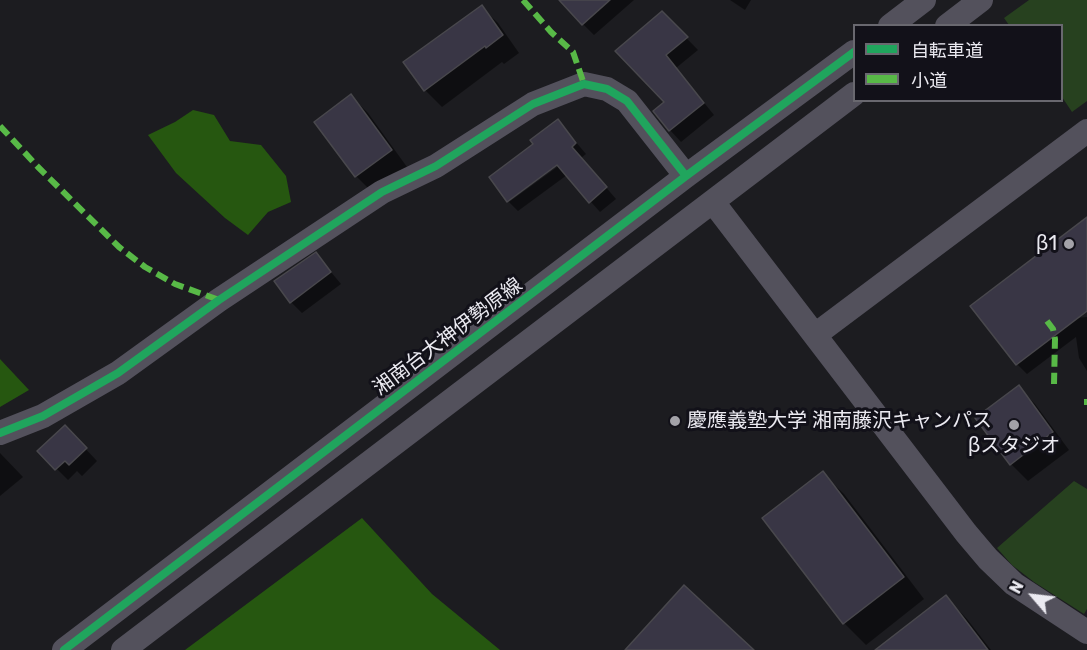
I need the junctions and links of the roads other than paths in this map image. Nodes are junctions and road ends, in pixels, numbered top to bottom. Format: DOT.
graph roads {
  1 [pos="924,0"];
  2 [pos="981,0"];
  3 [pos="893,24"];
  4 [pos="950,24"];
  5 [pos="853,53"];
  6 [pos="853,96"];
  7 [pos="1087,131"];
  8 [pos="686,176"];
  9 [pos="713,202"];
  10 [pos="815,335"];
  11 [pos="0,433"];
  12 [pos="1087,632"];
  13 [pos="64,650"];
  14 [pos="123,650"];
  1 -- 3 [label="street"];
  2 -- 4 [label="street"];
  5 -- 8 [label="street, 湘南台大神伊勢原線"];
  6 -- 9 [label="street"];
  7 -- 10 [label="street"];
  8 -- 11 [label="street"];
  8 -- 13 [label="street, 湘南台大神伊勢原線"];
  9 -- 10 [label="street"];
  9 -- 14 [label="street"];
  10 -- 12 [label="street"];
}
